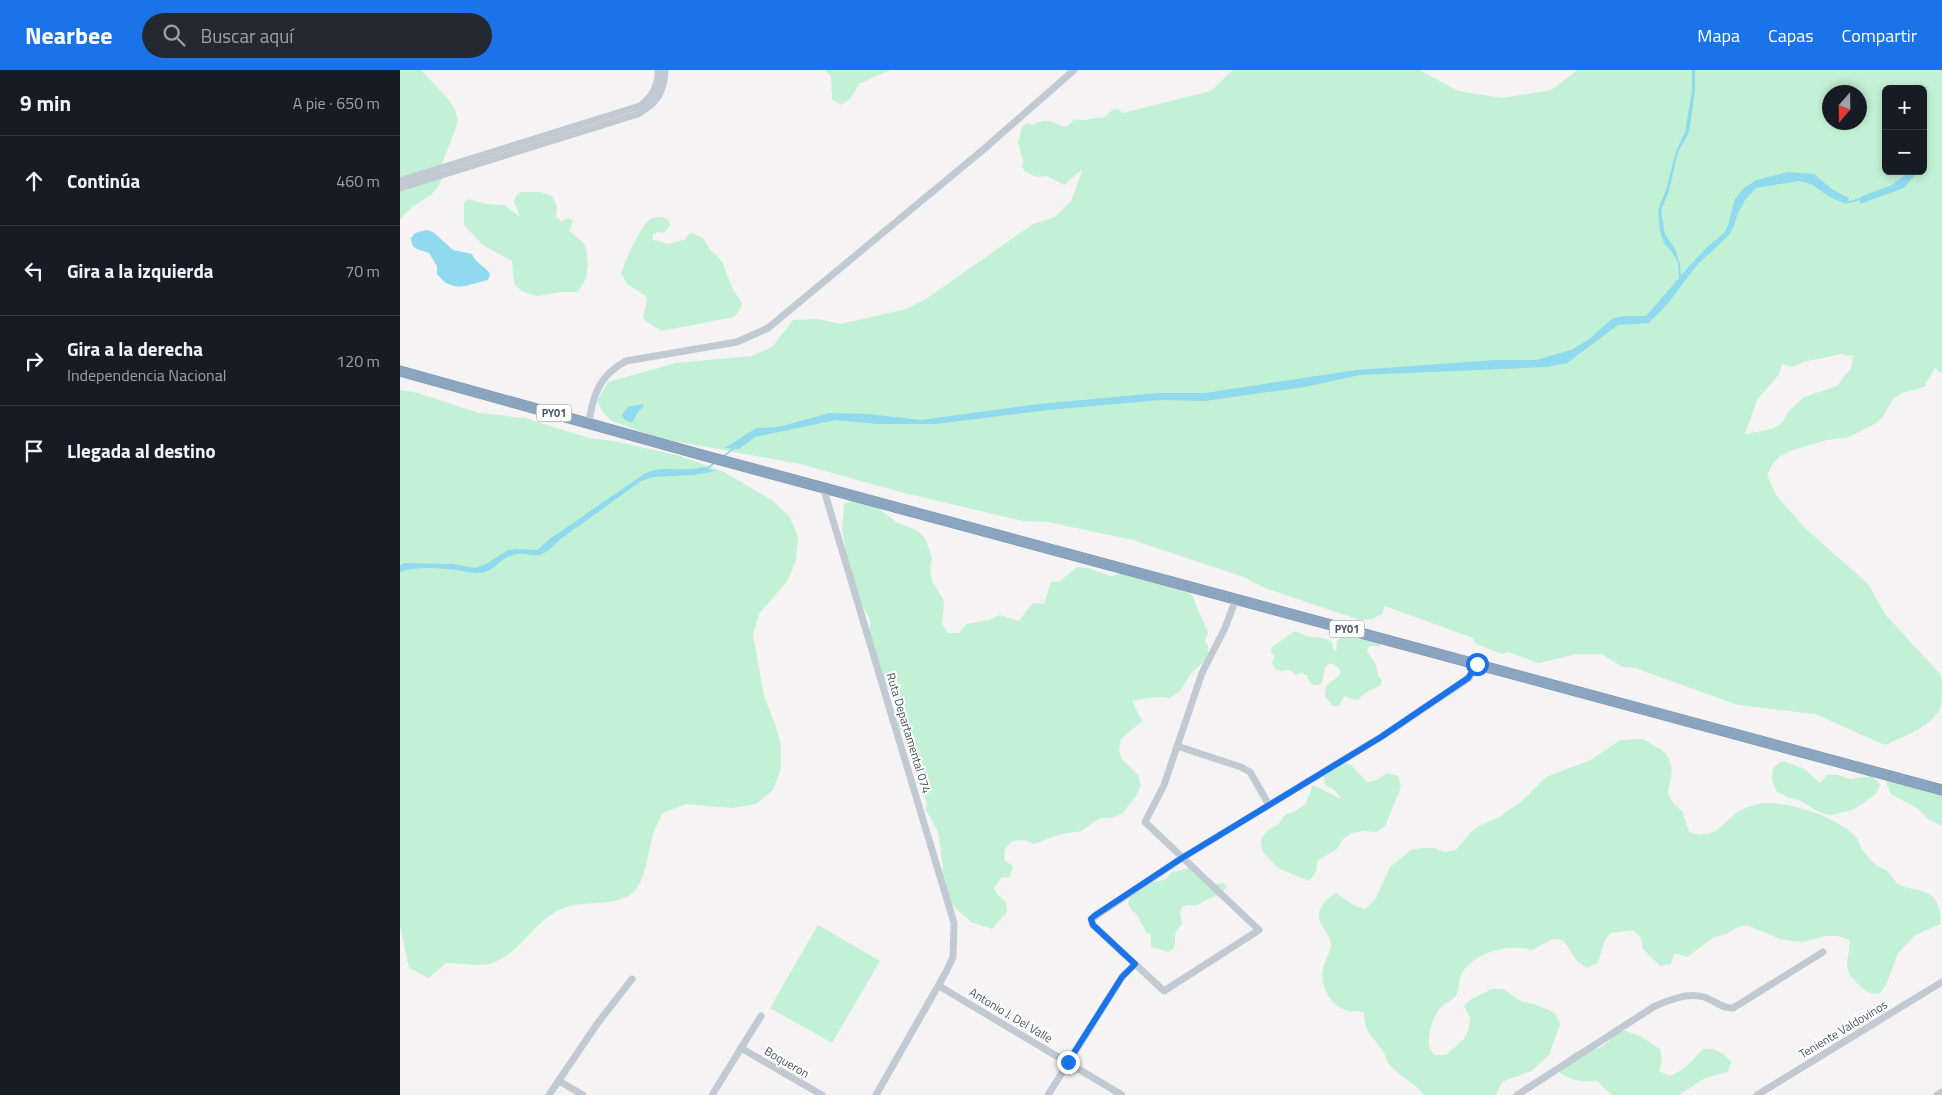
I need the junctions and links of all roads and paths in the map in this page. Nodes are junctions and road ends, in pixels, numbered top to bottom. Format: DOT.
graph roads {
  1 [pos="658,70"];
  2 [pos="665,70"];
  3 [pos="1074,70"];
  4 [pos="400,181"];
  5 [pos="400,188"];
  6 [pos="402,372"];
  7 [pos="589,422"];
  8 [pos="823,487"];
  9 [pos="1236,599"];
  10 [pos="1477,664"];
  11 [pos="1177,746"];
  12 [pos="1942,790"];
  13 [pos="1268,805"];
  14 [pos="1182,858"];
  15 [pos="1823,952"];
  16 [pos="1135,964"];
  17 [pos="632,979"];
  18 [pos="1942,982"];
  19 [pos="939,986"];
  20 [pos="761,1016"];
  21 [pos="741,1048"];
  22 [pos="1068,1062"];
  23 [pos="559,1081"];
  24 [pos="1942,1092"];
  25 [pos="550,1095"];
  26 [pos="583,1095"];
  27 [pos="712,1095"];
  28 [pos="822,1095"];
  29 [pos="876,1095"];
  30 [pos="1048,1095"];
  31 [pos="1122,1095"];
  32 [pos="1517,1095"];
  33 [pos="1757,1095"];
  34 [pos="1937,1095"];
  1 -- 4 [label="street"];
  2 -- 5 [label="street"];
  3 -- 7 [label="street"];
  6 -- 7 [label="highway, PY01"];
  7 -- 8 [label="highway, PY01"];
  8 -- 9 [label="highway, PY01"];
  8 -- 19 [label="street, Ruta Departamental 074"];
  9 -- 10 [label="highway, PY01"];
  9 -- 11 [label="street"];
  10 -- 12 [label="highway, PY01"];
  10 -- 13 [label="street"];
  11 -- 13 [label="street"];
  11 -- 14 [label="street"];
  13 -- 14 [label="street"];
  14 -- 16 [label="street"];
  14 -- 16 [label="street"];
  15 -- 32 [label="street"];
  16 -- 22 [label="street"];
  17 -- 23 [label="street"];
  18 -- 33 [label="street, Teniente Valdovinos"];
  19 -- 22 [label="street, Antonio J. Del Valle"];
  19 -- 29 [label="street, Ruta Departamental 074"];
  20 -- 21 [label="street"];
  21 -- 27 [label="street"];
  21 -- 28 [label="street, Boqueron"];
  22 -- 30 [label="street"];
  22 -- 31 [label="street, Antonio J. Del Valle"];
  23 -- 25 [label="street"];
  23 -- 26 [label="street"];
  24 -- 34 [label="street"];
}
